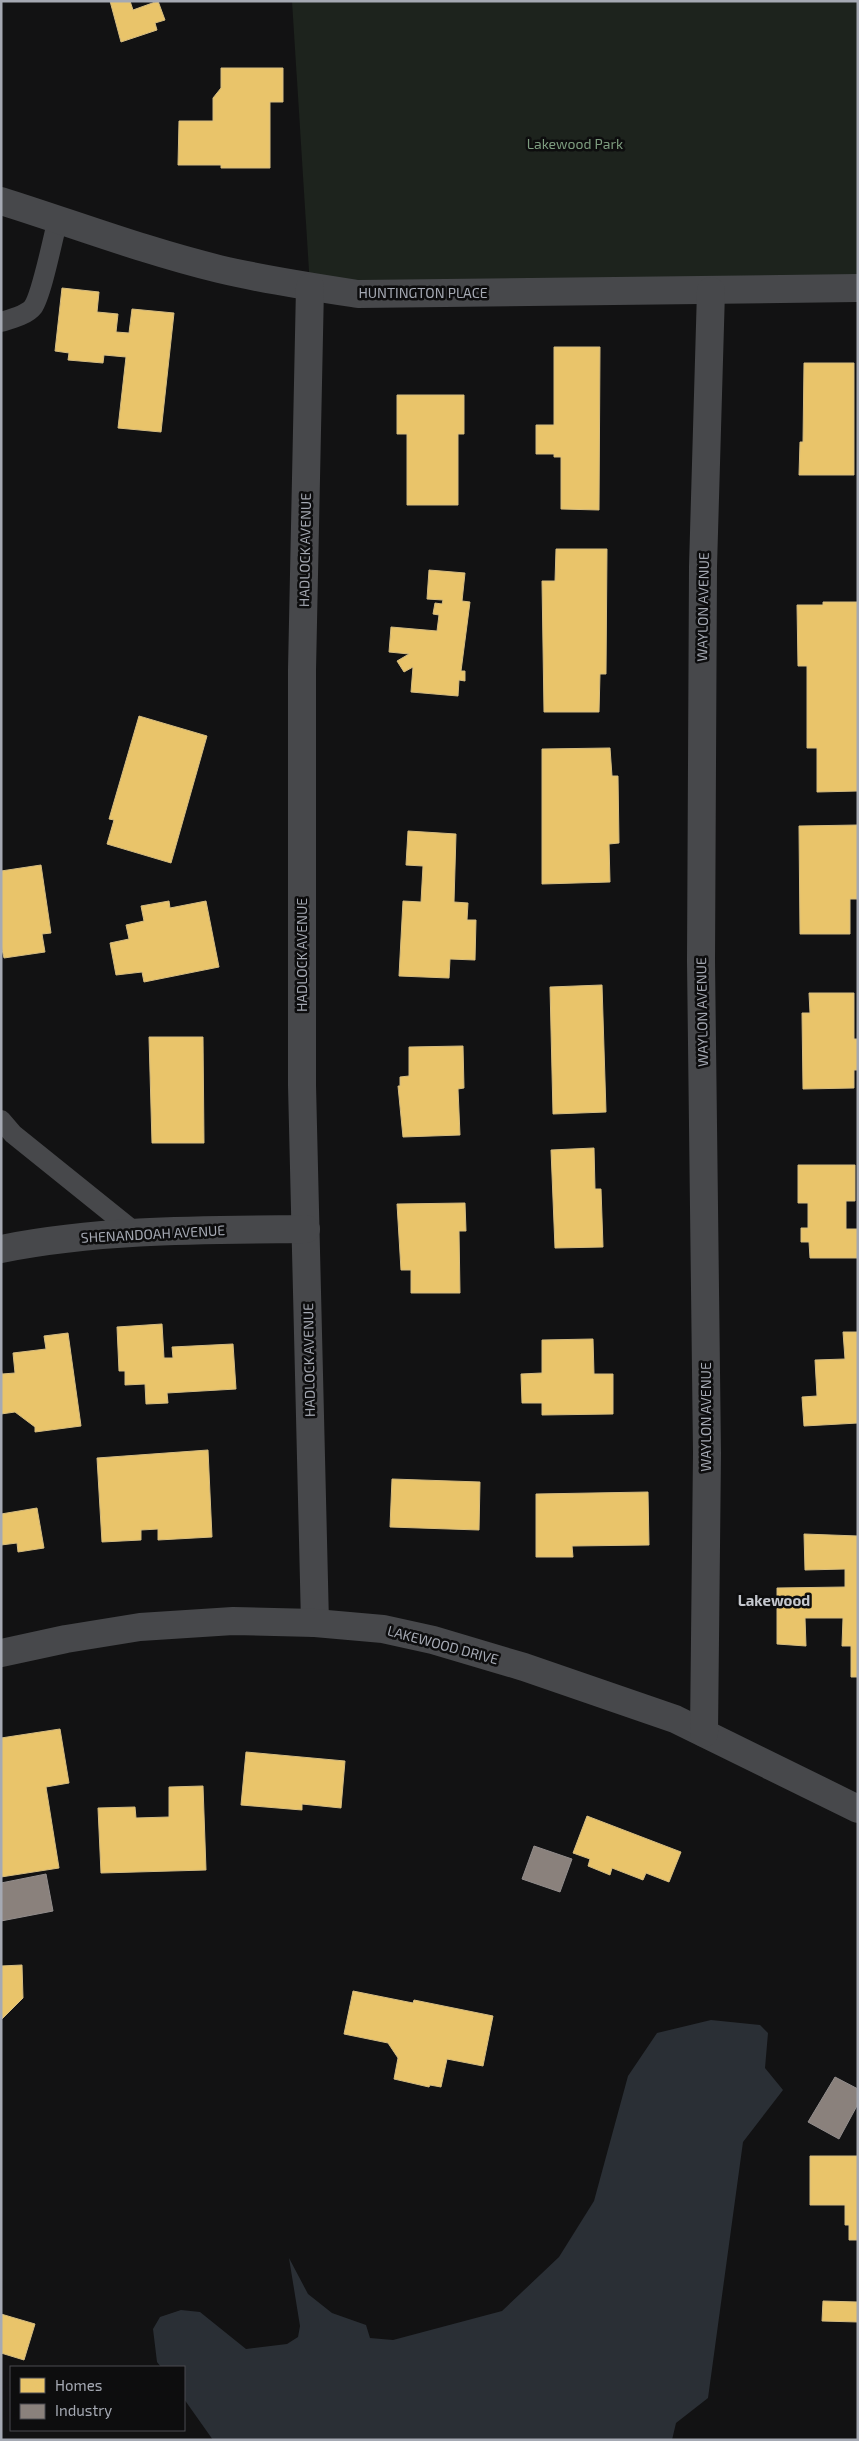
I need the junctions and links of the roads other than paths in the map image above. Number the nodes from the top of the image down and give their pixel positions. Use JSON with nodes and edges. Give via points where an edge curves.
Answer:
{"nodes":[{"id":1,"x":1,"y":201,"type":"edge"},
{"id":2,"x":58,"y":219,"type":"junction"},
{"id":3,"x":310,"y":287,"type":"junction"},
{"id":4,"x":858,"y":288,"type":"edge"},
{"id":5,"x":711,"y":291,"type":"junction"},
{"id":6,"x":1,"y":322,"type":"edge"},
{"id":7,"x":1,"y":1120,"type":"edge"},
{"id":8,"x":306,"y":1230,"type":"junction"},
{"id":9,"x":136,"y":1233,"type":"junction"},
{"id":10,"x":1,"y":1249,"type":"edge"},
{"id":11,"x":315,"y":1623,"type":"junction"},
{"id":12,"x":1,"y":1653,"type":"edge"},
{"id":13,"x":704,"y":1733,"type":"junction"},
{"id":14,"x":858,"y":1808,"type":"edge"}],
"edges":[{"from":1,"to":2,"type":"street","name":"HUNTINGTON PLACE"},
{"from":2,"to":3,"type":"street","name":"HUNTINGTON PLACE","via":[[123,242],[220,269]]},
{"from":2,"to":6,"type":"lane","via":[[33,307]]},
{"from":3,"to":5,"type":"street","name":"HUNTINGTON PLACE","via":[[358,294]]},
{"from":3,"to":8,"type":"street","name":"HADLOCK AVENUE","via":[[302,670],[302,1085]]},
{"from":4,"to":5,"type":"street","name":"HUNTINGTON PLACE"},
{"from":5,"to":13,"type":"street","name":"WAYLON AVENUE","via":[[704,568],[701,951],[707,1452]]},
{"from":7,"to":9,"type":"lane","via":[[13,1134]]},
{"from":8,"to":9,"type":"street","name":"SHENANDOAH AVENUE"},
{"from":8,"to":11,"type":"street","name":"HADLOCK AVENUE"},
{"from":9,"to":10,"type":"street","name":"SHENANDOAH AVENUE"},
{"from":11,"to":12,"type":"street","name":"LAKEWOOD DRIVE","via":[[234,1621],[140,1627]]},
{"from":11,"to":13,"type":"street","name":"LAKEWOOD DRIVE","via":[[383,1629],[433,1640],[675,1718]]},
{"from":13,"to":14,"type":"street","name":"LAKEWOOD DRIVE"}]}
